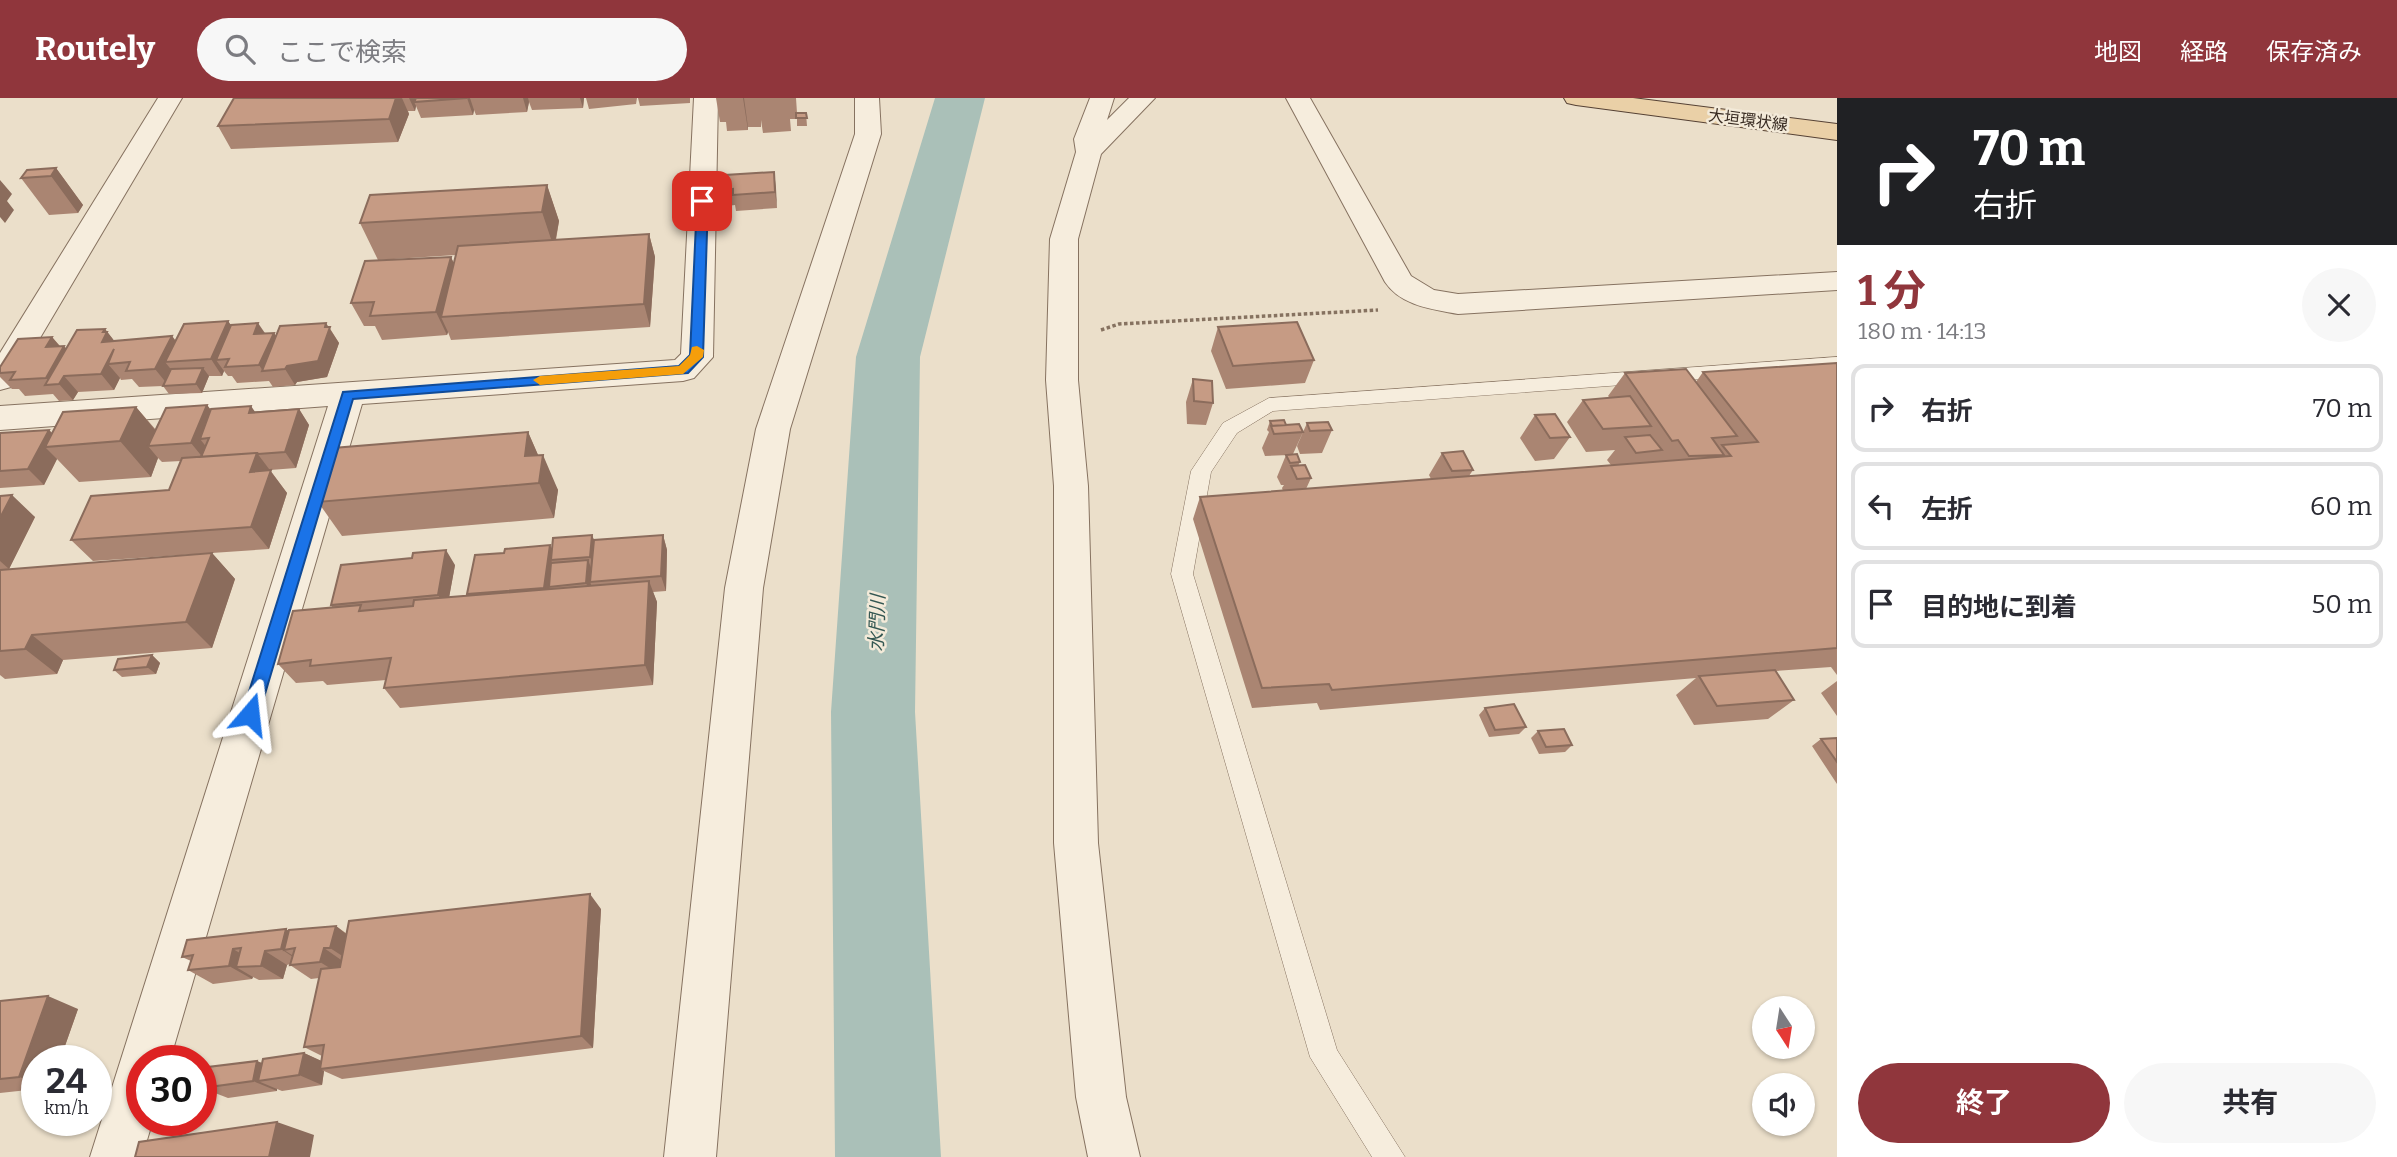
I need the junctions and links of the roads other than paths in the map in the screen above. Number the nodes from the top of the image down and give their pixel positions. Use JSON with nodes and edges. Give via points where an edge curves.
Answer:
{"nodes":[{"id":1,"x":170,"y":98,"type":"edge"},
{"id":2,"x":706,"y":98,"type":"edge"},
{"id":3,"x":867,"y":98,"type":"edge"},
{"id":4,"x":1102,"y":98,"type":"edge"},
{"id":5,"x":1143,"y":98,"type":"edge"},
{"id":6,"x":1298,"y":98,"type":"edge"},
{"id":7,"x":1576,"y":98,"type":"edge"},
{"id":8,"x":1709,"y":98,"type":"edge"},
{"id":9,"x":1837,"y":115,"type":"edge"},
{"id":10,"x":1837,"y":132,"type":"edge"},
{"id":11,"x":1089,"y":152,"type":"junction"},
{"id":12,"x":1837,"y":281,"type":"edge"},
{"id":13,"x":1837,"y":363,"type":"edge"},
{"id":14,"x":0,"y":379,"type":"edge"},
{"id":15,"x":348,"y":395,"type":"junction"},
{"id":16,"x":0,"y":418,"type":"edge"},
{"id":17,"x":150,"y":1045,"type":"edge"},
{"id":18,"x":126,"y":1124,"type":"edge"},
{"id":19,"x":116,"y":1157,"type":"edge"},
{"id":20,"x":690,"y":1157,"type":"edge"},
{"id":21,"x":1114,"y":1157,"type":"edge"},
{"id":22,"x":1390,"y":1157,"type":"edge"}],
"edges":[{"from":1,"to":14,"type":"street"},
{"from":2,"to":15,"type":"street","via":[[697,357],[683,370]]},
{"from":3,"to":20,"type":"street","via":[[868,134],[773,429],[744,588]]},
{"from":4,"to":11,"type":"street","via":[[1087,139]]},
{"from":5,"to":11,"type":"street"},
{"from":6,"to":12,"type":"street","via":[[1400,282],[1425,298],[1458,303]]},
{"from":7,"to":10,"type":"main road","name":"大垣環状線"},
{"from":8,"to":9,"type":"main road","name":"大垣環状線"},
{"from":11,"to":21,"type":"street","via":[[1064,239],[1062,380],[1070,486],[1076,843],[1101,1097]]},
{"from":13,"to":22,"type":"lane","via":[[1269,405],[1230,428],[1201,471],[1182,574],[1325,1057]]},
{"from":15,"to":16,"type":"street"},
{"from":15,"to":17,"type":"street"},
{"from":18,"to":19,"type":"street"}]}
